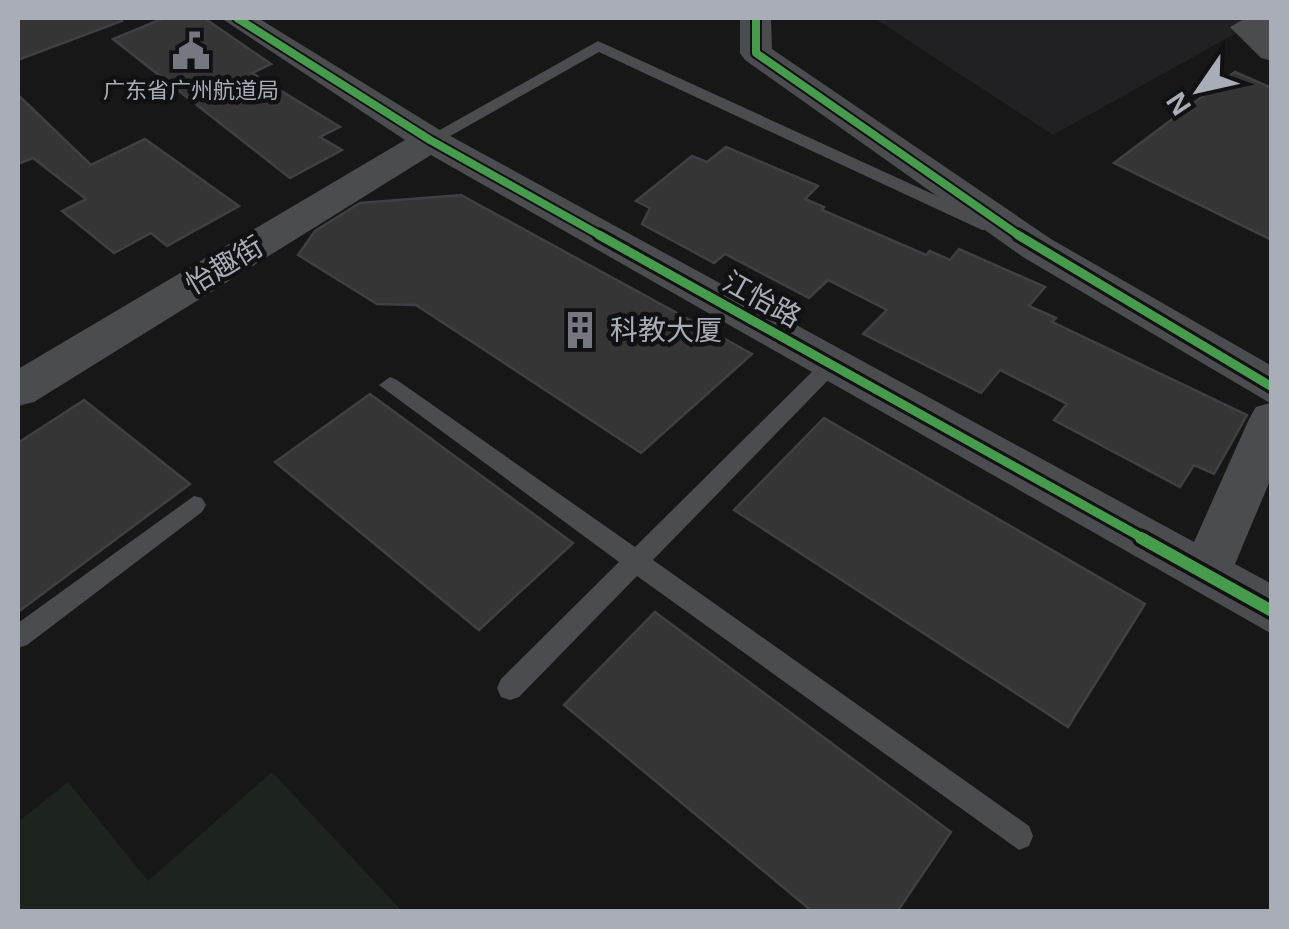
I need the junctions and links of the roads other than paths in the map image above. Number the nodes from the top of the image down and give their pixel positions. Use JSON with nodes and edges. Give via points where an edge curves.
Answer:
{"nodes":[{"id":1,"x":236,"y":18,"type":"edge"},
{"id":2,"x":756,"y":18,"type":"edge"},
{"id":3,"x":1272,"y":26,"type":"edge"},
{"id":4,"x":1272,"y":51,"type":"edge"},
{"id":5,"x":430,"y":140,"type":"junction"},
{"id":6,"x":1037,"y":248,"type":"junction"},
{"id":7,"x":832,"y":364,"type":"junction"},
{"id":8,"x":390,"y":386,"type":"dead end"},
{"id":9,"x":1272,"y":388,"type":"edge"},
{"id":10,"x":18,"y":390,"type":"edge"},
{"id":11,"x":1272,"y":419,"type":"edge"},
{"id":12,"x":194,"y":504,"type":"dead end"},
{"id":13,"x":636,"y":561,"type":"junction"},
{"id":14,"x":1206,"y":572,"type":"junction"},
{"id":15,"x":1272,"y":611,"type":"edge"},
{"id":16,"x":18,"y":638,"type":"edge"},
{"id":17,"x":510,"y":688,"type":"dead end"},
{"id":18,"x":1019,"y":836,"type":"dead end"}],
"edges":[{"from":1,"to":5,"type":"street","name":"江怡路"},
{"from":2,"to":6,"type":"street","via":[[756,53]]},
{"from":3,"to":4,"type":"street","via":[[1246,27]]},
{"from":5,"to":6,"type":"lane","via":[[598,46]]},
{"from":5,"to":7,"type":"street","name":"江怡路"},
{"from":5,"to":10,"type":"street","name":"怡趣街"},
{"from":6,"to":9,"type":"street"},
{"from":7,"to":13,"type":"lane"},
{"from":7,"to":14,"type":"street","name":"江怡路"},
{"from":8,"to":13,"type":"lane"},
{"from":11,"to":14,"type":"street"},
{"from":12,"to":16,"type":"lane"},
{"from":13,"to":17,"type":"lane"},
{"from":13,"to":18,"type":"lane"},
{"from":14,"to":15,"type":"street","name":"江怡路"}]}
